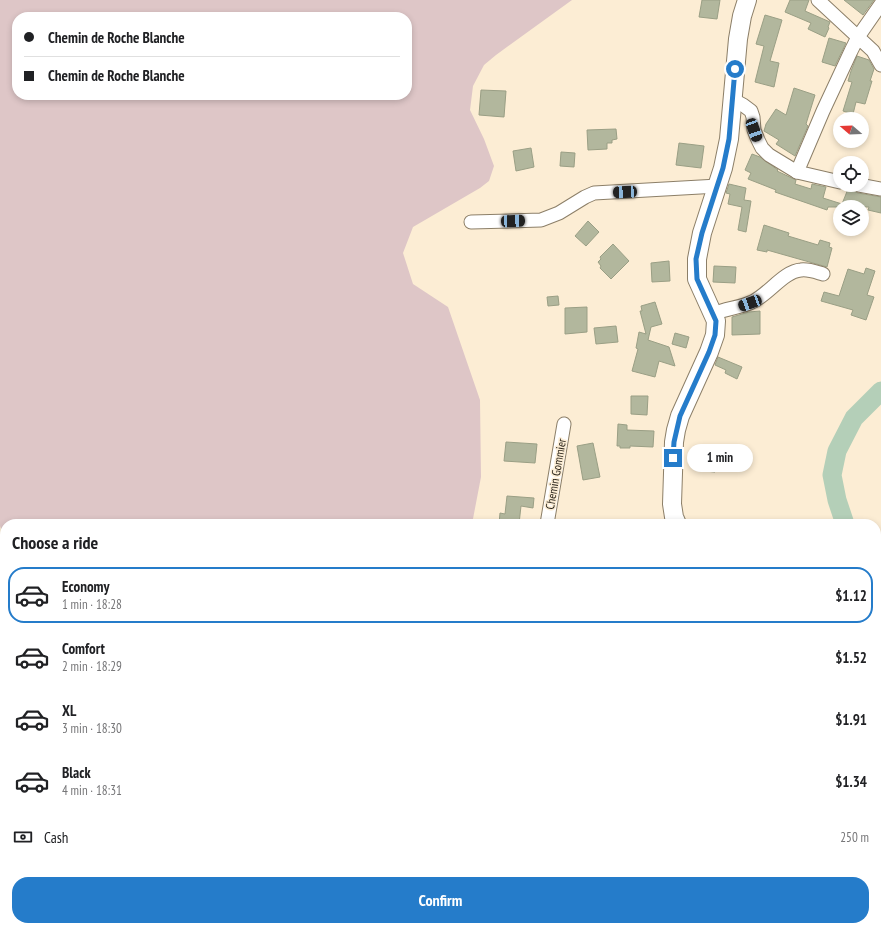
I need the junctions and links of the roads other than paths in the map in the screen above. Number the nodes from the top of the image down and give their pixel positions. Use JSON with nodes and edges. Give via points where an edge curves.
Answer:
{"nodes":[{"id":1,"x":747,"y":0,"type":"edge"},
{"id":2,"x":818,"y":0,"type":"edge"},
{"id":3,"x":881,"y":4,"type":"edge"},
{"id":4,"x":858,"y":37,"type":"junction"},
{"id":5,"x":881,"y":65,"type":"edge"},
{"id":6,"x":732,"y":99,"type":"junction"},
{"id":7,"x":797,"y":172,"type":"junction"},
{"id":8,"x":833,"y":180,"type":"edge"},
{"id":9,"x":718,"y":186,"type":"junction"},
{"id":10,"x":869,"y":187,"type":"edge"},
{"id":11,"x":881,"y":189,"type":"edge"},
{"id":12,"x":471,"y":222,"type":"dead end"},
{"id":13,"x":823,"y":274,"type":"dead end"},
{"id":14,"x":713,"y":314,"type":"junction"},
{"id":15,"x":564,"y":424,"type":"dead end"},
{"id":16,"x":548,"y":519,"type":"edge"},
{"id":17,"x":675,"y":519,"type":"edge"}],
"edges":[{"from":1,"to":6,"type":"main road","via":[[738,39]]},
{"from":2,"to":4,"type":"street"},
{"from":3,"to":4,"type":"street"},
{"from":4,"to":5,"type":"street","via":[[873,51]]},
{"from":4,"to":7,"type":"street","via":[[822,111]]},
{"from":6,"to":7,"type":"street","via":[[751,111],[754,130],[762,148]]},
{"from":6,"to":9,"type":"main road","via":[[729,139]]},
{"from":7,"to":8,"type":"street"},
{"from":9,"to":12,"type":"street","via":[[594,193],[559,214],[541,220]]},
{"from":9,"to":14,"type":"main road","via":[[696,259],[697,279]]},
{"from":10,"to":11,"type":"street"},
{"from":13,"to":14,"type":"street","via":[[805,270],[795,271],[759,299]]},
{"from":14,"to":17,"type":"main road","via":[[716,321],[715,335],[680,416],[674,442],[672,504]]},
{"from":15,"to":16,"type":"street","name":"Chemin Gommier"}]}
